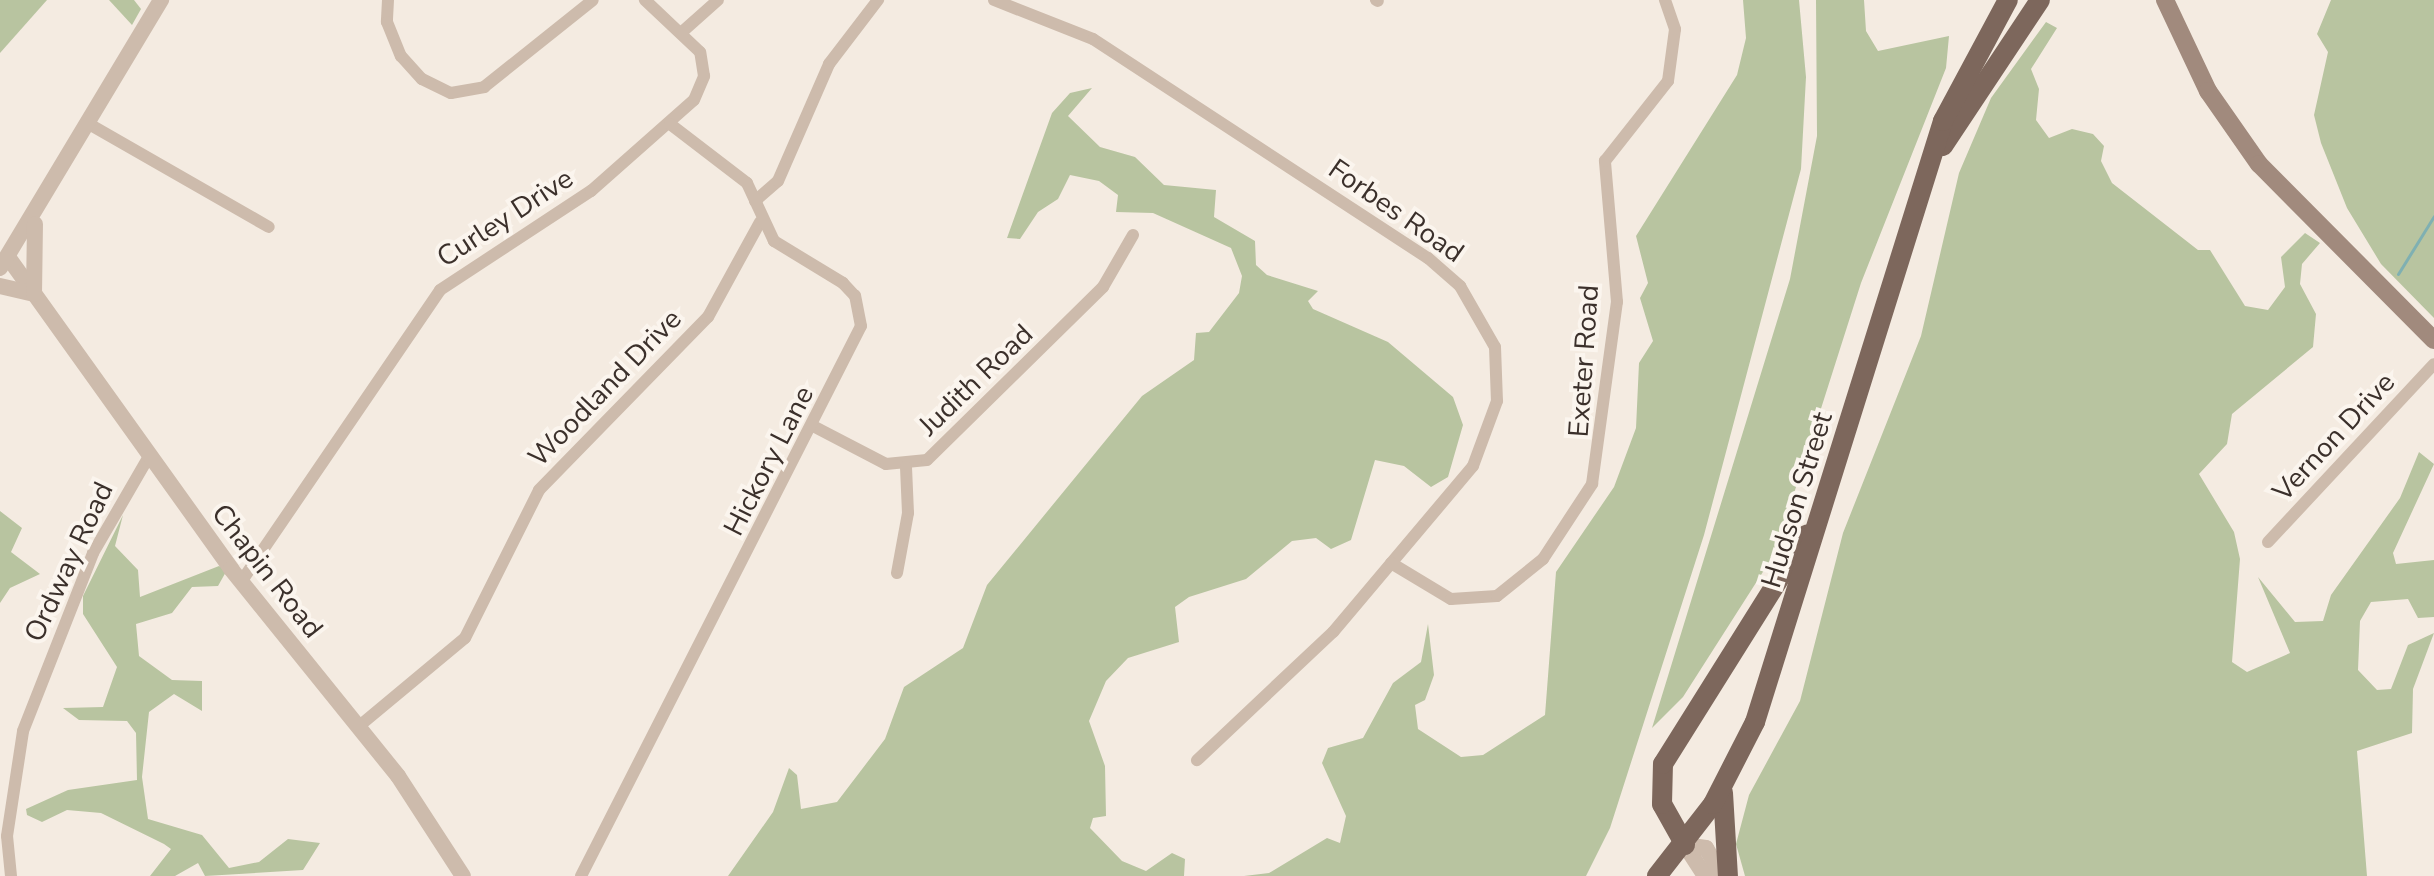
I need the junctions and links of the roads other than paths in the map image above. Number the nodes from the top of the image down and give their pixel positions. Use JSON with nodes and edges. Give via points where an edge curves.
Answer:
{"nodes":[{"id":1,"x":161,"y":0,"type":"edge"},
{"id":2,"x":388,"y":0,"type":"edge"},
{"id":3,"x":593,"y":0,"type":"edge"},
{"id":4,"x":645,"y":0,"type":"edge"},
{"id":5,"x":718,"y":0,"type":"edge"},
{"id":6,"x":878,"y":0,"type":"edge"},
{"id":7,"x":994,"y":0,"type":"edge"},
{"id":8,"x":1665,"y":0,"type":"edge"},
{"id":9,"x":2008,"y":0,"type":"edge"},
{"id":10,"x":2040,"y":0,"type":"edge"},
{"id":11,"x":2165,"y":0,"type":"edge"},
{"id":12,"x":682,"y":32,"type":"junction"},
{"id":13,"x":89,"y":124,"type":"junction"},
{"id":14,"x":670,"y":124,"type":"junction"},
{"id":15,"x":1934,"y":159,"type":"junction"},
{"id":16,"x":755,"y":201,"type":"junction"},
{"id":17,"x":37,"y":214,"type":"junction"},
{"id":18,"x":760,"y":222,"type":"junction"},
{"id":19,"x":269,"y":227,"type":"dead end"},
{"id":20,"x":1133,"y":235,"type":"dead end"},
{"id":21,"x":3,"y":257,"type":"edge"},
{"id":22,"x":0,"y":286,"type":"edge"},
{"id":23,"x":34,"y":294,"type":"junction"},
{"id":24,"x":2434,"y":340,"type":"edge"},
{"id":25,"x":2434,"y":364,"type":"edge"},
{"id":26,"x":813,"y":426,"type":"junction"},
{"id":27,"x":148,"y":458,"type":"junction"},
{"id":28,"x":906,"y":467,"type":"junction"},
{"id":29,"x":1833,"y":480,"type":"junction"},
{"id":30,"x":2268,"y":542,"type":"dead end"},
{"id":31,"x":1391,"y":563,"type":"junction"},
{"id":32,"x":897,"y":573,"type":"dead end"},
{"id":33,"x":241,"y":582,"type":"junction"},
{"id":34,"x":358,"y":727,"type":"junction"},
{"id":35,"x":1197,"y":760,"type":"dead end"},
{"id":36,"x":1725,"y":785,"type":"junction"},
{"id":37,"x":1685,"y":845,"type":"junction"},
{"id":38,"x":11,"y":876,"type":"edge"},
{"id":39,"x":463,"y":876,"type":"edge"},
{"id":40,"x":581,"y":876,"type":"edge"},
{"id":41,"x":1657,"y":876,"type":"edge"},
{"id":42,"x":1705,"y":876,"type":"edge"},
{"id":43,"x":1725,"y":876,"type":"edge"}],
"edges":[{"from":1,"to":13,"type":"street"},
{"from":2,"to":3,"type":"street","via":[[389,31],[410,69],[451,93],[484,87]]},
{"from":4,"to":12,"type":"street","name":"Curley Drive"},
{"from":5,"to":12,"type":"street"},
{"from":6,"to":16,"type":"street","via":[[829,64],[778,181]]},
{"from":7,"to":31,"type":"street","name":"Forbes Road","via":[[1093,39],[1460,286],[1495,347],[1494,419],[1473,466]]},
{"from":8,"to":31,"type":"street","name":"Exeter Road","via":[[1675,29],[1668,81],[1605,161],[1617,302],[1592,484],[1543,559],[1497,596],[1451,599]]},
{"from":9,"to":15,"type":"main road","name":"Hudson Street","via":[[1952,101]]},
{"from":10,"to":15,"type":"main road","name":"Hudson Street"},
{"from":11,"to":24,"type":"main road","via":[[2208,91],[2259,164]]},
{"from":12,"to":14,"type":"street","name":"Curley Drive","via":[[700,52],[704,76],[694,100]]},
{"from":13,"to":17,"type":"street"},
{"from":13,"to":19,"type":"street"},
{"from":14,"to":16,"type":"street","via":[[741,177]]},
{"from":14,"to":33,"type":"street","name":"Curley Drive","via":[[576,202],[440,290]]},
{"from":15,"to":29,"type":"main road","name":"Hudson Street"},
{"from":16,"to":18,"type":"street"},
{"from":17,"to":21,"type":"street"},
{"from":17,"to":23,"type":"street"},
{"from":18,"to":26,"type":"street","name":"Hickory Lane","via":[[782,247],[843,283],[860,311],[857,342]]},
{"from":18,"to":34,"type":"street","name":"Woodland Drive","via":[[708,317],[539,490],[465,638]]},
{"from":20,"to":28,"type":"street","name":"Judith Road","via":[[1097,294],[938,451]]},
{"from":21,"to":23,"type":"street","name":"Chapin Road"},
{"from":22,"to":23,"type":"street"},
{"from":23,"to":27,"type":"street","name":"Chapin Road"},
{"from":25,"to":30,"type":"street","name":"Vernon Drive"},
{"from":26,"to":28,"type":"street","name":"Judith Road","via":[[877,461]]},
{"from":26,"to":40,"type":"street","name":"Hickory Lane"},
{"from":27,"to":33,"type":"street","name":"Chapin Road"},
{"from":27,"to":38,"type":"street","name":"Ordway Road","via":[[93,553],[23,731],[7,836]]},
{"from":28,"to":32,"type":"street","via":[[908,513]]},
{"from":29,"to":36,"type":"main road","name":"Hudson Street","via":[[1764,698]]},
{"from":29,"to":37,"type":"main road","via":[[1798,552],[1663,764],[1662,804]]},
{"from":31,"to":35,"type":"street","name":"Forbes Road","via":[[1333,632]]},
{"from":33,"to":34,"type":"street","name":"Chapin Road"},
{"from":34,"to":39,"type":"street","name":"Chapin Road"},
{"from":36,"to":37,"type":"main road","name":"Hudson Street"},
{"from":36,"to":43,"type":"main road"},
{"from":37,"to":41,"type":"main road","name":"Hudson Street"},
{"from":37,"to":42,"type":"street"},
{"from":37,"to":43,"type":"street","via":[[1706,848]]}]}
